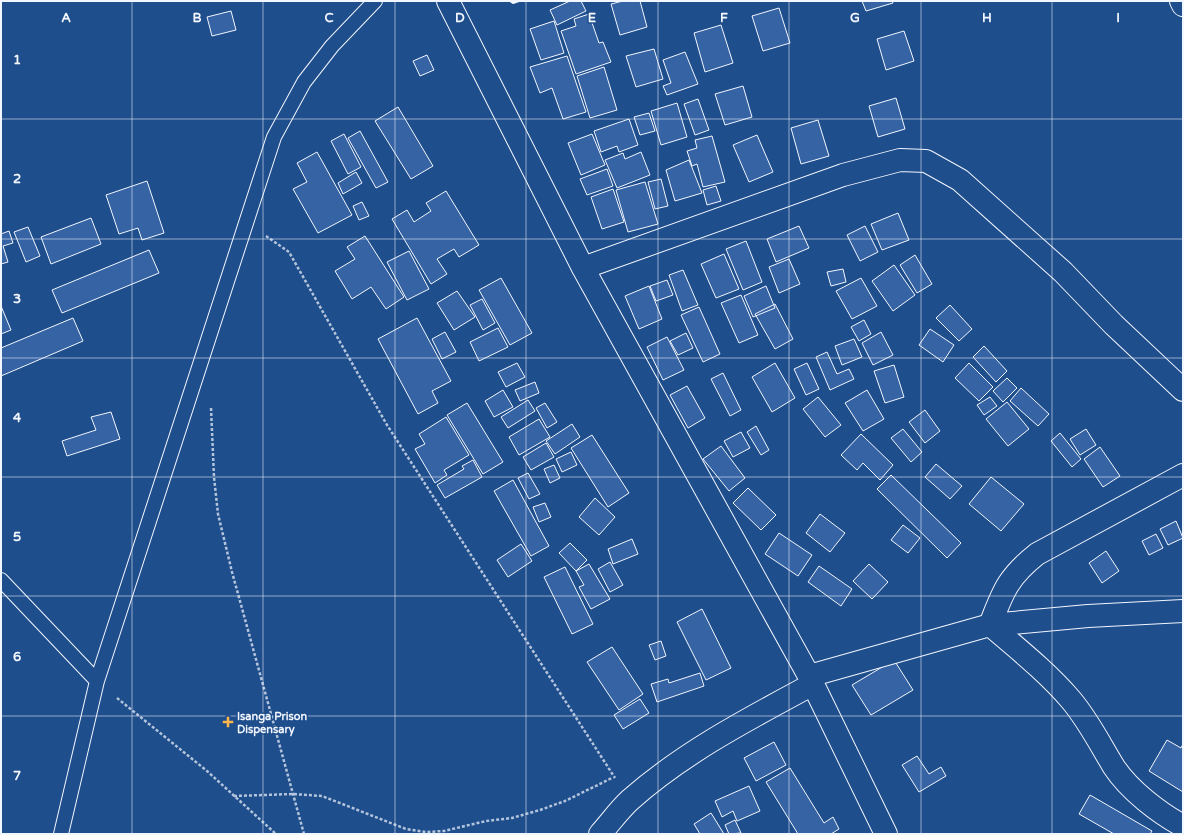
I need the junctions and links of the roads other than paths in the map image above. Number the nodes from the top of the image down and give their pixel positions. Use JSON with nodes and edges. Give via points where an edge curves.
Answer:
{"nodes":[{"id":1,"x":375,"y":1,"type":"edge"},
{"id":2,"x":448,"y":1,"type":"edge"},
{"id":3,"x":1181,"y":1,"type":"edge"},
{"id":4,"x":1183,"y":5,"type":"edge"},
{"id":5,"x":583,"y":268,"type":"junction"},
{"id":6,"x":1183,"y":390,"type":"edge"},
{"id":7,"x":1183,"y":475,"type":"edge"},
{"id":8,"x":1,"y":580,"type":"edge"},
{"id":9,"x":1183,"y":611,"type":"edge"},
{"id":10,"x":990,"y":625,"type":"junction"},
{"id":11,"x":811,"y":680,"type":"junction"},
{"id":12,"x":97,"y":681,"type":"junction"},
{"id":13,"x":1183,"y":826,"type":"edge"},
{"id":14,"x":61,"y":834,"type":"edge"},
{"id":15,"x":600,"y":834,"type":"edge"},
{"id":16,"x":886,"y":834,"type":"edge"}],
"edges":[{"from":1,"to":12,"type":"lane","via":[[332,46],[304,82],[274,137]]},
{"from":2,"to":5,"type":"street"},
{"from":3,"to":4,"type":"street"},
{"from":5,"to":6,"type":"street","via":[[843,175],[900,160],[926,162],[960,180],[1063,272],[1114,325]]},
{"from":5,"to":11,"type":"street"},
{"from":7,"to":10,"type":"street","via":[[1037,554],[1021,567],[1005,586]]},
{"from":8,"to":12,"type":"lane"},
{"from":9,"to":10,"type":"street"},
{"from":10,"to":11,"type":"street"},
{"from":10,"to":13,"type":"street","via":[[1029,658],[1071,700],[1095,733],[1115,768],[1144,800]]},
{"from":11,"to":15,"type":"street","via":[[665,772],[629,800]]},
{"from":11,"to":16,"type":"street"},
{"from":12,"to":14,"type":"lane"}]}
